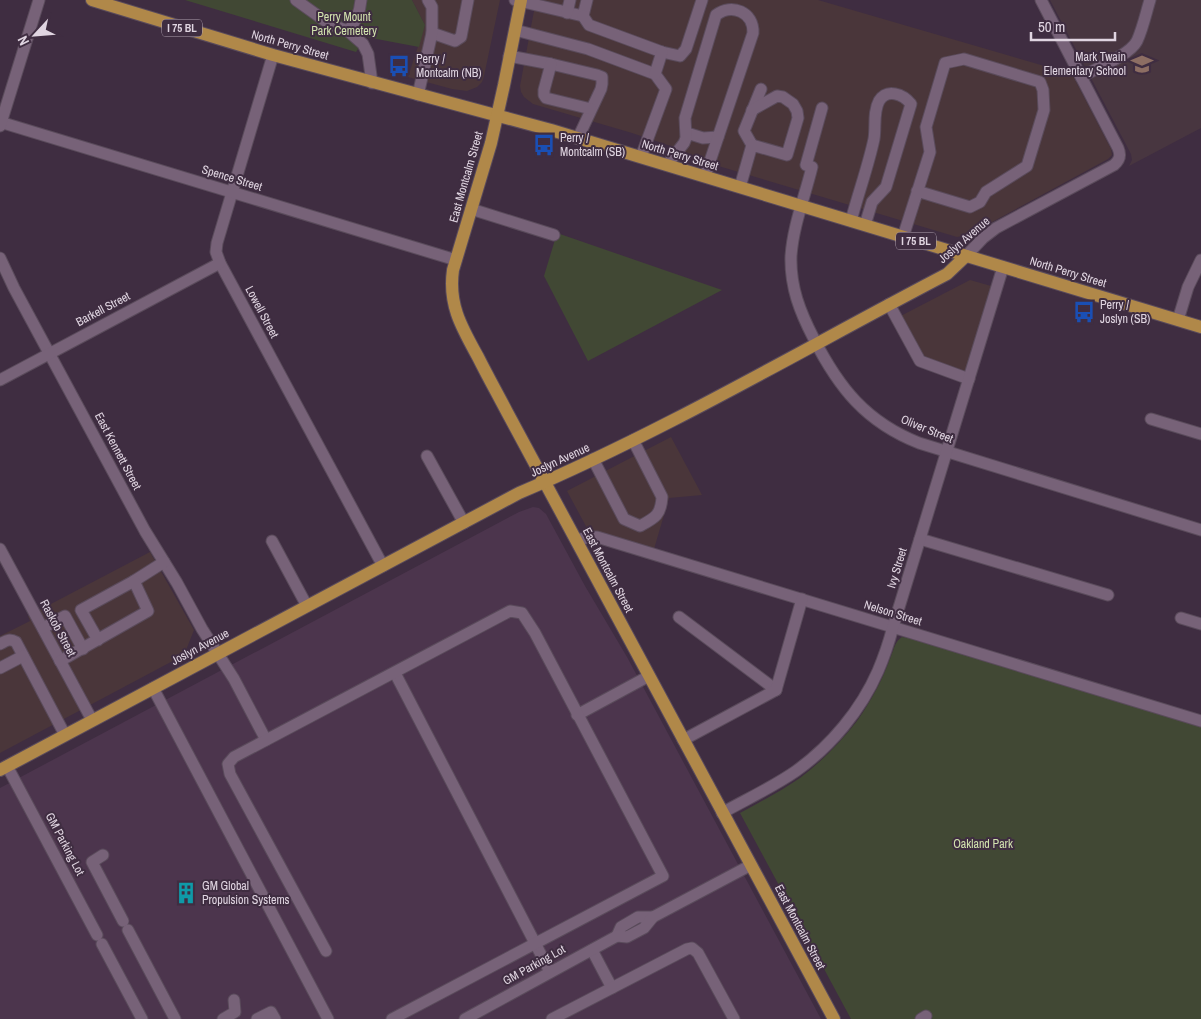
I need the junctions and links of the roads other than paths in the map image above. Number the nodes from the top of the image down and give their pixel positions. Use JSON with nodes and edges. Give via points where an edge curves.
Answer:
{"nodes":[{"id":1,"x":39,"y":0,"type":"edge"},
{"id":2,"x":92,"y":0,"type":"edge"},
{"id":3,"x":296,"y":0,"type":"edge"},
{"id":4,"x":361,"y":0,"type":"edge"},
{"id":5,"x":428,"y":0,"type":"edge"},
{"id":6,"x":468,"y":0,"type":"edge"},
{"id":7,"x":570,"y":0,"type":"edge"},
{"id":8,"x":587,"y":0,"type":"edge"},
{"id":9,"x":702,"y":0,"type":"edge"},
{"id":10,"x":1150,"y":0,"type":"edge"},
{"id":11,"x":519,"y":1,"type":"edge"},
{"id":12,"x":1046,"y":2,"type":"edge"},
{"id":13,"x":567,"y":13,"type":"junction"},
{"id":14,"x":582,"y":16,"type":"junction"},
{"id":15,"x":515,"y":30,"type":"junction"},
{"id":16,"x":348,"y":31,"type":"junction"},
{"id":17,"x":432,"y":33,"type":"junction"},
{"id":18,"x":662,"y":52,"type":"junction"},
{"id":19,"x":273,"y":55,"type":"junction"},
{"id":20,"x":509,"y":56,"type":"junction"},
{"id":21,"x":551,"y":64,"type":"junction"},
{"id":22,"x":655,"y":74,"type":"junction"},
{"id":23,"x":1081,"y":76,"type":"junction"},
{"id":24,"x":372,"y":82,"type":"junction"},
{"id":25,"x":761,"y":89,"type":"dead end"},
{"id":26,"x":418,"y":95,"type":"junction"},
{"id":27,"x":822,"y":108,"type":"dead end"},
{"id":28,"x":591,"y":109,"type":"junction"},
{"id":29,"x":752,"y":110,"type":"junction"},
{"id":30,"x":497,"y":116,"type":"junction"},
{"id":31,"x":0,"y":124,"type":"edge"},
{"id":32,"x":687,"y":133,"type":"junction"},
{"id":33,"x":718,"y":137,"type":"junction"},
{"id":34,"x":578,"y":138,"type":"junction"},
{"id":35,"x":752,"y":144,"type":"junction"},
{"id":36,"x":641,"y":157,"type":"junction"},
{"id":37,"x":668,"y":165,"type":"junction"},
{"id":38,"x":705,"y":176,"type":"junction"},
{"id":39,"x":740,"y":187,"type":"junction"},
{"id":40,"x":917,"y":191,"type":"junction"},
{"id":41,"x":232,"y":192,"type":"junction"},
{"id":42,"x":802,"y":206,"type":"junction"},
{"id":43,"x":471,"y":209,"type":"junction"},
{"id":44,"x":851,"y":221,"type":"junction"},
{"id":45,"x":865,"y":225,"type":"junction"},
{"id":46,"x":554,"y":235,"type":"dead end"},
{"id":47,"x":903,"y":237,"type":"junction"},
{"id":48,"x":966,"y":256,"type":"junction"},
{"id":49,"x":0,"y":258,"type":"edge"},
{"id":50,"x":456,"y":260,"type":"junction"},
{"id":51,"x":1201,"y":260,"type":"edge"},
{"id":52,"x":220,"y":262,"type":"junction"},
{"id":53,"x":1003,"y":267,"type":"junction"},
{"id":54,"x":889,"y":304,"type":"junction"},
{"id":55,"x":1178,"y":320,"type":"junction"},
{"id":56,"x":1201,"y":327,"type":"edge"},
{"id":57,"x":816,"y":343,"type":"junction"},
{"id":58,"x":50,"y":353,"type":"junction"},
{"id":59,"x":969,"y":378,"type":"junction"},
{"id":60,"x":0,"y":380,"type":"edge"},
{"id":61,"x":1151,"y":419,"type":"dead end"},
{"id":62,"x":1201,"y":434,"type":"edge"},
{"id":63,"x":633,"y":440,"type":"junction"},
{"id":64,"x":947,"y":452,"type":"junction"},
{"id":65,"x":428,"y":456,"type":"dead end"},
{"id":66,"x":593,"y":459,"type":"junction"},
{"id":67,"x":545,"y":482,"type":"junction"},
{"id":68,"x":464,"y":523,"type":"junction"},
{"id":69,"x":1201,"y":530,"type":"edge"},
{"id":70,"x":920,"y":539,"type":"junction"},
{"id":71,"x":576,"y":540,"type":"junction"},
{"id":72,"x":272,"y":541,"type":"dead end"},
{"id":73,"x":0,"y":549,"type":"edge"},
{"id":74,"x":164,"y":562,"type":"junction"},
{"id":75,"x":383,"y":566,"type":"junction"},
{"id":76,"x":134,"y":581,"type":"junction"},
{"id":77,"x":1108,"y":595,"type":"dead end"},
{"id":78,"x":802,"y":600,"type":"junction"},
{"id":79,"x":307,"y":606,"type":"junction"},
{"id":80,"x":679,"y":617,"type":"dead end"},
{"id":81,"x":1181,"y":618,"type":"dead end"},
{"id":82,"x":1201,"y":624,"type":"edge"},
{"id":83,"x":894,"y":627,"type":"junction"},
{"id":84,"x":42,"y":628,"type":"junction"},
{"id":85,"x":98,"y":640,"type":"junction"},
{"id":86,"x":0,"y":644,"type":"edge"},
{"id":87,"x":83,"y":649,"type":"junction"},
{"id":88,"x":218,"y":653,"type":"junction"},
{"id":89,"x":23,"y":656,"type":"junction"},
{"id":90,"x":60,"y":661,"type":"junction"},
{"id":91,"x":0,"y":668,"type":"edge"},
{"id":92,"x":395,"y":673,"type":"junction"},
{"id":93,"x":649,"y":676,"type":"junction"},
{"id":94,"x":153,"y":688,"type":"junction"},
{"id":95,"x":776,"y":690,"type":"junction"},
{"id":96,"x":577,"y":715,"type":"junction"},
{"id":97,"x":92,"y":720,"type":"junction"},
{"id":98,"x":1201,"y":721,"type":"edge"},
{"id":99,"x":65,"y":735,"type":"junction"},
{"id":100,"x":266,"y":740,"type":"junction"},
{"id":101,"x":683,"y":740,"type":"junction"},
{"id":102,"x":4,"y":768,"type":"edge"},
{"id":103,"x":722,"y":812,"type":"junction"},
{"id":104,"x":103,"y":855,"type":"dead end"},
{"id":105,"x":751,"y":865,"type":"junction"},
{"id":106,"x":535,"y":943,"type":"junction"},
{"id":107,"x":592,"y":950,"type":"junction"},
{"id":108,"x":326,"y":951,"type":"dead end"},
{"id":109,"x":550,"y":972,"type":"junction"},
{"id":110,"x":612,"y":988,"type":"junction"},
{"id":111,"x":234,"y":1000,"type":"dead end"},
{"id":112,"x":485,"y":1014,"type":"edge"},
{"id":113,"x":142,"y":1019,"type":"edge"},
{"id":114,"x":175,"y":1019,"type":"edge"},
{"id":115,"x":223,"y":1019,"type":"edge"},
{"id":116,"x":257,"y":1019,"type":"edge"},
{"id":117,"x":275,"y":1019,"type":"edge"},
{"id":118,"x":328,"y":1019,"type":"edge"},
{"id":119,"x":392,"y":1019,"type":"edge"},
{"id":120,"x":464,"y":1019,"type":"edge"},
{"id":121,"x":552,"y":1019,"type":"edge"},
{"id":122,"x":734,"y":1019,"type":"edge"},
{"id":123,"x":834,"y":1019,"type":"edge"}],
"edges":[{"from":1,"to":31,"type":"street"},
{"from":2,"to":19,"type":"main road","name":"North Perry Street","number":"I 75 BL"},
{"from":3,"to":16,"type":"street","via":[[328,23]]},
{"from":4,"to":16,"type":"street","via":[[357,19]]},
{"from":5,"to":17,"type":"street","via":[[432,7]]},
{"from":6,"to":17,"type":"street","via":[[461,37],[455,41]]},
{"from":7,"to":13,"type":"street"},
{"from":8,"to":14,"type":"street"},
{"from":9,"to":18,"type":"street","via":[[686,49],[680,56]]},
{"from":10,"to":23,"type":"street","via":[[1131,49]]},
{"from":11,"to":13,"type":"street"},
{"from":11,"to":15,"type":"main road","name":"East Montcalm Street"},
{"from":12,"to":23,"type":"street"},
{"from":13,"to":14,"type":"street"},
{"from":14,"to":18,"type":"street","via":[[589,25]]},
{"from":15,"to":20,"type":"main road","name":"East Montcalm Street"},
{"from":15,"to":22,"type":"street","via":[[588,49]]},
{"from":16,"to":24,"type":"street","via":[[366,49]]},
{"from":17,"to":26,"type":"street"},
{"from":18,"to":22,"type":"street"},
{"from":19,"to":24,"type":"main road","name":"North Perry Street","number":"I 75 BL"},
{"from":19,"to":41,"type":"street","name":"Lowell Street"},
{"from":20,"to":21,"type":"street"},
{"from":20,"to":30,"type":"main road","name":"East Montcalm Street"},
{"from":21,"to":28,"type":"street","via":[[544,90],[546,98]]},
{"from":21,"to":28,"type":"street","via":[[602,77]]},
{"from":22,"to":36,"type":"street","via":[[666,89]]},
{"from":23,"to":48,"type":"street","name":"Joslyn Avenue","via":[[1118,148],[1119,158],[1114,165],[996,228]]},
{"from":24,"to":26,"type":"main road","name":"North Perry Street","number":"I 75 BL"},
{"from":25,"to":29,"type":"street"},
{"from":26,"to":30,"type":"main road","name":"North Perry Street","number":"I 75 BL"},
{"from":27,"to":42,"type":"street","name":"Oliver Street","via":[[806,166],[812,168]]},
{"from":28,"to":34,"type":"street"},
{"from":29,"to":35,"type":"street","via":[[744,131]]},
{"from":29,"to":35,"type":"street","via":[[777,96],[783,97],[793,104],[798,118],[786,155]]},
{"from":30,"to":34,"type":"main road","name":"North Perry Street","number":"I 75 BL"},
{"from":30,"to":43,"type":"main road","name":"East Montcalm Street"},
{"from":31,"to":41,"type":"street","name":"Spence Street"},
{"from":32,"to":33,"type":"street","via":[[703,138]]},
{"from":32,"to":33,"type":"street","via":[[685,118],[713,21],[721,11],[729,9],[744,13],[754,26]]},
{"from":32,"to":37,"type":"street","via":[[684,143]]},
{"from":33,"to":38,"type":"street"},
{"from":34,"to":36,"type":"main road","name":"North Perry Street","number":"I 75 BL"},
{"from":35,"to":39,"type":"street"},
{"from":36,"to":37,"type":"main road","name":"North Perry Street","number":"I 75 BL"},
{"from":37,"to":38,"type":"main road","name":"North Perry Street","number":"I 75 BL"},
{"from":38,"to":39,"type":"main road","name":"North Perry Street","number":"I 75 BL"},
{"from":39,"to":42,"type":"main road","name":"North Perry Street","number":"I 75 BL"},
{"from":40,"to":40,"type":"street","via":[[930,152],[926,127],[945,64],[964,59],[1040,82],[1044,110],[1027,166],[986,192],[980,202],[970,207]]},
{"from":40,"to":47,"type":"street"},
{"from":41,"to":50,"type":"street","name":"Spence Street"},
{"from":41,"to":52,"type":"street","name":"Lowell Street","via":[[217,243]]},
{"from":42,"to":44,"type":"main road","name":"North Perry Street","number":"I 75 BL"},
{"from":42,"to":57,"type":"street","name":"Oliver Street","via":[[793,245],[792,275],[798,306]]},
{"from":43,"to":46,"type":"street"},
{"from":43,"to":50,"type":"main road","name":"East Montcalm Street"},
{"from":44,"to":45,"type":"main road","name":"North Perry Street","number":"I 75 BL"},
{"from":44,"to":45,"type":"street","via":[[874,138],[879,101],[893,93],[900,95],[911,104],[886,187],[872,202]]},
{"from":45,"to":47,"type":"main road","name":"North Perry Street","number":"I 75 BL"},
{"from":47,"to":48,"type":"main road","name":"North Perry Street","number":"I 75 BL"},
{"from":48,"to":53,"type":"main road","name":"North Perry Street","number":"I 75 BL"},
{"from":48,"to":54,"type":"main road","name":"Joslyn Avenue","via":[[947,274]]},
{"from":49,"to":58,"type":"street","name":"East Kennett Street"},
{"from":50,"to":67,"type":"main road","name":"East Montcalm Street","via":[[451,291],[457,317]]},
{"from":51,"to":55,"type":"street","via":[[1188,286]]},
{"from":52,"to":58,"type":"street","name":"Barkell Street"},
{"from":52,"to":75,"type":"street","name":"Lowell Street"},
{"from":53,"to":55,"type":"main road","name":"North Perry Street","number":"I 75 BL"},
{"from":53,"to":59,"type":"street","name":"Ivy Street"},
{"from":54,"to":57,"type":"main road","name":"Joslyn Avenue"},
{"from":54,"to":59,"type":"street","via":[[920,361]]},
{"from":55,"to":56,"type":"main road","name":"North Perry Street","number":"I 75 BL"},
{"from":57,"to":63,"type":"main road","name":"Joslyn Avenue"},
{"from":57,"to":64,"type":"street","name":"Oliver Street","via":[[842,386],[870,415],[906,438]]},
{"from":58,"to":60,"type":"street","name":"Barkell Street"},
{"from":58,"to":74,"type":"street","name":"East Kennett Street"},
{"from":59,"to":64,"type":"street","name":"Ivy Street"},
{"from":61,"to":62,"type":"street"},
{"from":63,"to":66,"type":"main road","name":"Joslyn Avenue"},
{"from":63,"to":66,"type":"street","via":[[662,497],[662,507],[655,518],[640,526],[624,518]]},
{"from":64,"to":69,"type":"street","name":"Oliver Street"},
{"from":64,"to":70,"type":"street","name":"Ivy Street"},
{"from":65,"to":68,"type":"street"},
{"from":66,"to":67,"type":"main road","name":"Joslyn Avenue"},
{"from":67,"to":68,"type":"main road","name":"Joslyn Avenue"},
{"from":67,"to":71,"type":"main road","name":"East Montcalm Street"},
{"from":68,"to":75,"type":"main road","name":"Joslyn Avenue"},
{"from":70,"to":77,"type":"street"},
{"from":70,"to":83,"type":"street","name":"Ivy Street"},
{"from":71,"to":78,"type":"street","name":"Nelson Street","via":[[597,537]]},
{"from":71,"to":93,"type":"main road","name":"East Montcalm Street"},
{"from":72,"to":79,"type":"street"},
{"from":73,"to":84,"type":"street","name":"Raskob Street"},
{"from":74,"to":76,"type":"street"},
{"from":74,"to":88,"type":"street","name":"East Kennett Street"},
{"from":75,"to":79,"type":"main road","name":"Joslyn Avenue"},
{"from":76,"to":85,"type":"street","via":[[148,612]]},
{"from":76,"to":85,"type":"street","via":[[81,610]]},
{"from":78,"to":83,"type":"street","name":"Nelson Street"},
{"from":78,"to":95,"type":"street"},
{"from":79,"to":88,"type":"main road","name":"Joslyn Avenue"},
{"from":80,"to":95,"type":"street"},
{"from":81,"to":82,"type":"street"},
{"from":83,"to":98,"type":"street","name":"Nelson Street"},
{"from":83,"to":103,"type":"street","name":"Ivy Street","via":[[870,688],[830,741],[791,775]]},
{"from":84,"to":87,"type":"street","via":[[65,616]]},
{"from":84,"to":90,"type":"street","name":"Raskob Street"},
{"from":85,"to":87,"type":"street"},
{"from":86,"to":89,"type":"street","via":[[8,640],[16,642]]},
{"from":87,"to":90,"type":"street"},
{"from":88,"to":94,"type":"main road","name":"Joslyn Avenue"},
{"from":88,"to":100,"type":"street","name":"East Kennett Street"},
{"from":89,"to":91,"type":"street"},
{"from":89,"to":99,"type":"street"},
{"from":90,"to":97,"type":"street","name":"Raskob Street"},
{"from":92,"to":96,"type":"street","via":[[510,611],[522,613]]},
{"from":92,"to":100,"type":"street"},
{"from":92,"to":106,"type":"street"},
{"from":93,"to":96,"type":"street"},
{"from":93,"to":101,"type":"main road","name":"East Montcalm Street"},
{"from":94,"to":97,"type":"main road","name":"Joslyn Avenue"},
{"from":94,"to":118,"type":"street"},
{"from":95,"to":101,"type":"street"},
{"from":96,"to":106,"type":"street","via":[[663,876]]},
{"from":97,"to":99,"type":"main road","name":"Joslyn Avenue"},
{"from":99,"to":102,"type":"main road","name":"Joslyn Avenue"},
{"from":100,"to":108,"type":"street","via":[[234,757],[228,764],[230,774]]},
{"from":101,"to":103,"type":"main road","name":"East Montcalm Street"},
{"from":102,"to":113,"type":"street","name":"GM Parking Lot"},
{"from":103,"to":105,"type":"main road","name":"East Montcalm Street"},
{"from":104,"to":114,"type":"street","via":[[92,862]]},
{"from":105,"to":107,"type":"street","name":"GM Parking Lot","via":[[653,916],[638,918],[621,927],[618,936]]},
{"from":105,"to":123,"type":"main road","name":"East Montcalm Street"},
{"from":106,"to":109,"type":"street"},
{"from":106,"to":119,"type":"street"},
{"from":107,"to":109,"type":"street","name":"GM Parking Lot"},
{"from":107,"to":110,"type":"street"},
{"from":109,"to":112,"type":"street","name":"GM Parking Lot"},
{"from":110,"to":121,"type":"street"},
{"from":110,"to":122,"type":"street","via":[[692,948],[698,953]]},
{"from":111,"to":115,"type":"street","via":[[235,1012]]},
{"from":112,"to":120,"type":"street","name":"GM Parking Lot"},
{"from":116,"to":117,"type":"street","via":[[271,1012]]}]}
